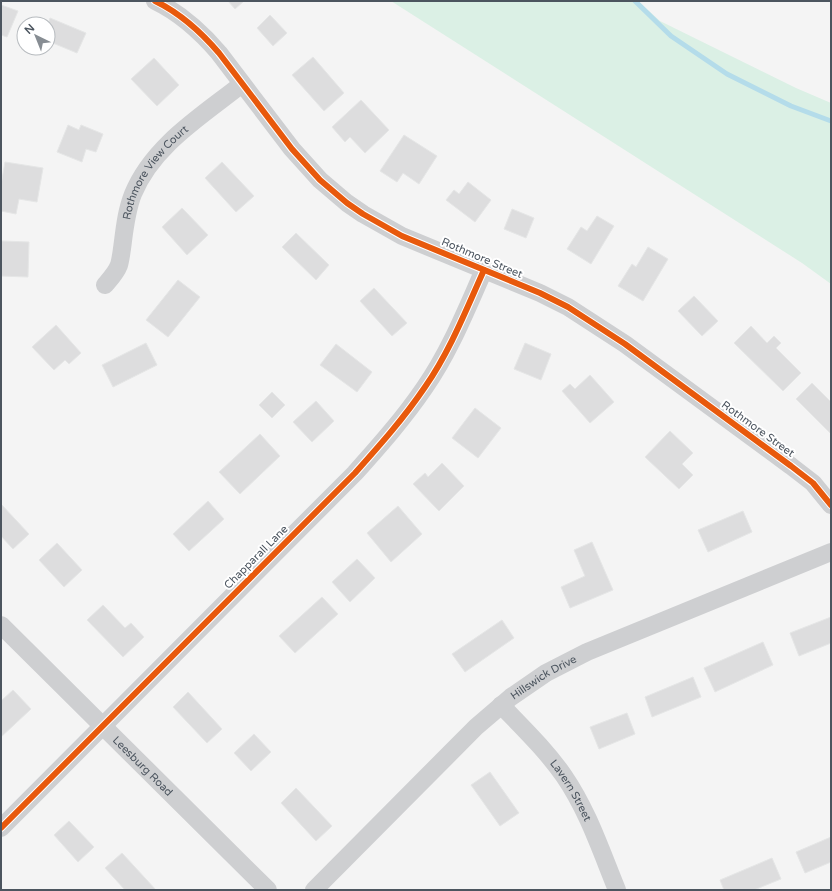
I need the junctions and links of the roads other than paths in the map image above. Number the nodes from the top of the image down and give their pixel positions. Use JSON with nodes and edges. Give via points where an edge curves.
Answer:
{"nodes":[{"id":1,"x":155,"y":1,"type":"edge"},
{"id":2,"x":242,"y":84,"type":"junction"},
{"id":3,"x":484,"y":270,"type":"junction"},
{"id":4,"x":105,"y":285,"type":"dead end"},
{"id":5,"x":831,"y":505,"type":"edge"},
{"id":6,"x":831,"y":552,"type":"edge"},
{"id":7,"x":1,"y":625,"type":"edge"},
{"id":8,"x":501,"y":705,"type":"junction"},
{"id":9,"x":103,"y":727,"type":"junction"},
{"id":10,"x":1,"y":828,"type":"edge"},
{"id":11,"x":268,"y":890,"type":"edge"},
{"id":12,"x":314,"y":890,"type":"edge"},
{"id":13,"x":617,"y":890,"type":"edge"}],
"edges":[{"from":1,"to":2,"type":"street","name":"Rothmore Street","via":[[188,21],[208,40]]},
{"from":2,"to":3,"type":"street","name":"Rothmore Street","via":[[292,149],[320,180],[347,203],[402,236]]},
{"from":2,"to":4,"type":"street","name":"Rothmore View Court","via":[[172,139],[142,178],[128,209],[118,266],[113,277]]},
{"from":3,"to":5,"type":"street","name":"Rothmore Street","via":[[568,307],[626,344],[791,466],[812,483]]},
{"from":3,"to":9,"type":"street","name":"Chapparall Lane","via":[[438,365],[394,430],[355,473]]},
{"from":6,"to":8,"type":"street","name":"Hillswick Drive","via":[[587,652],[546,673]]},
{"from":7,"to":9,"type":"street","name":"Leesburg Road"},
{"from":8,"to":12,"type":"street","name":"Hillswick Drive"},
{"from":8,"to":13,"type":"street","name":"Lavern Street","via":[[544,750],[564,776],[583,807]]},
{"from":9,"to":10,"type":"street","name":"Chapparall Lane"},
{"from":9,"to":11,"type":"street","name":"Leesburg Road"}]}
